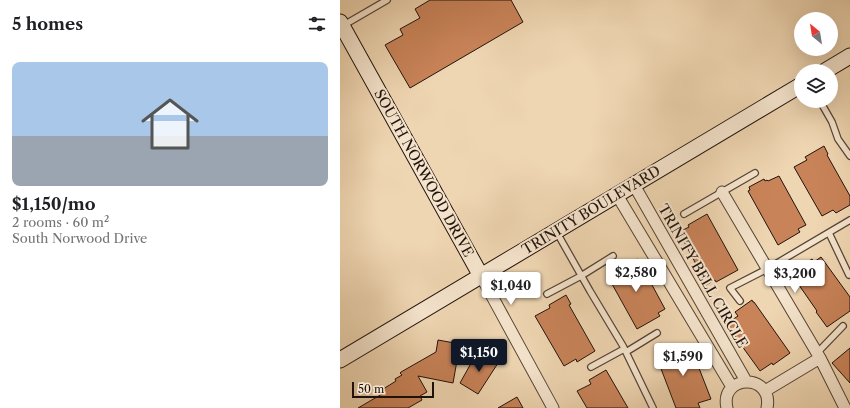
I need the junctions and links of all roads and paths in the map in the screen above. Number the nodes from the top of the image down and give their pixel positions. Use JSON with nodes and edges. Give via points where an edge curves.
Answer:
{"nodes":[{"id":1,"x":386,"y":0,"type":"edge"},
{"id":2,"x":341,"y":24,"type":"edge"},
{"id":3,"x":850,"y":56,"type":"edge"},
{"id":4,"x":837,"y":64,"type":"edge"},
{"id":5,"x":794,"y":89,"type":"edge"},
{"id":6,"x":824,"y":108,"type":"edge"},
{"id":7,"x":850,"y":156,"type":"edge"},
{"id":8,"x":754,"y":173,"type":"dead end"},
{"id":9,"x":634,"y":185,"type":"junction"},
{"id":10,"x":722,"y":192,"type":"junction"},
{"id":11,"x":617,"y":195,"type":"junction"},
{"id":12,"x":684,"y":214,"type":"dead end"},
{"id":13,"x":850,"y":220,"type":"edge"},
{"id":14,"x":556,"y":231,"type":"junction"},
{"id":15,"x":829,"y":233,"type":"junction"},
{"id":16,"x":613,"y":256,"type":"dead end"},
{"id":17,"x":767,"y":269,"type":"junction"},
{"id":18,"x":849,"y":275,"type":"edge"},
{"id":19,"x":481,"y":276,"type":"junction"},
{"id":20,"x":581,"y":276,"type":"junction"},
{"id":21,"x":546,"y":294,"type":"dead end"},
{"id":22,"x":740,"y":301,"type":"dead end"},
{"id":23,"x":843,"y":326,"type":"dead end"},
{"id":24,"x":657,"y":333,"type":"dead end"},
{"id":25,"x":625,"y":351,"type":"junction"},
{"id":26,"x":818,"y":355,"type":"junction"},
{"id":27,"x":340,"y":360,"type":"edge"},
{"id":28,"x":591,"y":367,"type":"dead end"},
{"id":29,"x":746,"y":381,"type":"junction"},
{"id":30,"x":732,"y":388,"type":"junction"},
{"id":31,"x":765,"y":391,"type":"junction"},
{"id":32,"x":553,"y":408,"type":"edge"},
{"id":33,"x":653,"y":408,"type":"edge"},
{"id":34,"x":727,"y":408,"type":"edge"},
{"id":35,"x":767,"y":408,"type":"edge"},
{"id":36,"x":845,"y":408,"type":"edge"}],
"edges":[{"from":1,"to":2,"type":"lane"},
{"from":2,"to":19,"type":"main road","name":"SOUTH NORWOOD DRIVE"},
{"from":3,"to":4,"type":"main road"},
{"from":5,"to":9,"type":"main road","name":"TRINITY BOULEVARD"},
{"from":6,"to":7,"type":"lane","via":[[838,139]]},
{"from":8,"to":10,"type":"lane"},
{"from":9,"to":11,"type":"main road","name":"TRINITY BOULEVARD"},
{"from":9,"to":29,"type":"street","name":"TRINITY BELL CIRCLE"},
{"from":10,"to":12,"type":"lane"},
{"from":10,"to":17,"type":"street"},
{"from":11,"to":14,"type":"main road","name":"TRINITY BOULEVARD"},
{"from":11,"to":30,"type":"street"},
{"from":13,"to":15,"type":"lane"},
{"from":14,"to":19,"type":"main road","name":"TRINITY BOULEVARD"},
{"from":14,"to":20,"type":"lane"},
{"from":15,"to":17,"type":"lane"},
{"from":15,"to":18,"type":"lane"},
{"from":16,"to":20,"type":"lane"},
{"from":17,"to":22,"type":"lane","via":[[730,288]]},
{"from":17,"to":26,"type":"street"},
{"from":19,"to":27,"type":"main road","name":"TRINITY BOULEVARD"},
{"from":19,"to":32,"type":"street","name":"SOUTH NORWOOD DRIVE"},
{"from":20,"to":21,"type":"lane"},
{"from":20,"to":25,"type":"lane"},
{"from":23,"to":26,"type":"lane"},
{"from":24,"to":25,"type":"lane"},
{"from":25,"to":28,"type":"lane"},
{"from":25,"to":33,"type":"lane"},
{"from":26,"to":31,"type":"street"},
{"from":26,"to":36,"type":"street"},
{"from":29,"to":30,"type":"street"},
{"from":29,"to":31,"type":"street","via":[[760,385]]},
{"from":30,"to":34,"type":"street","via":[[726,397]]},
{"from":31,"to":35,"type":"street","via":[[768,398]]}]}
